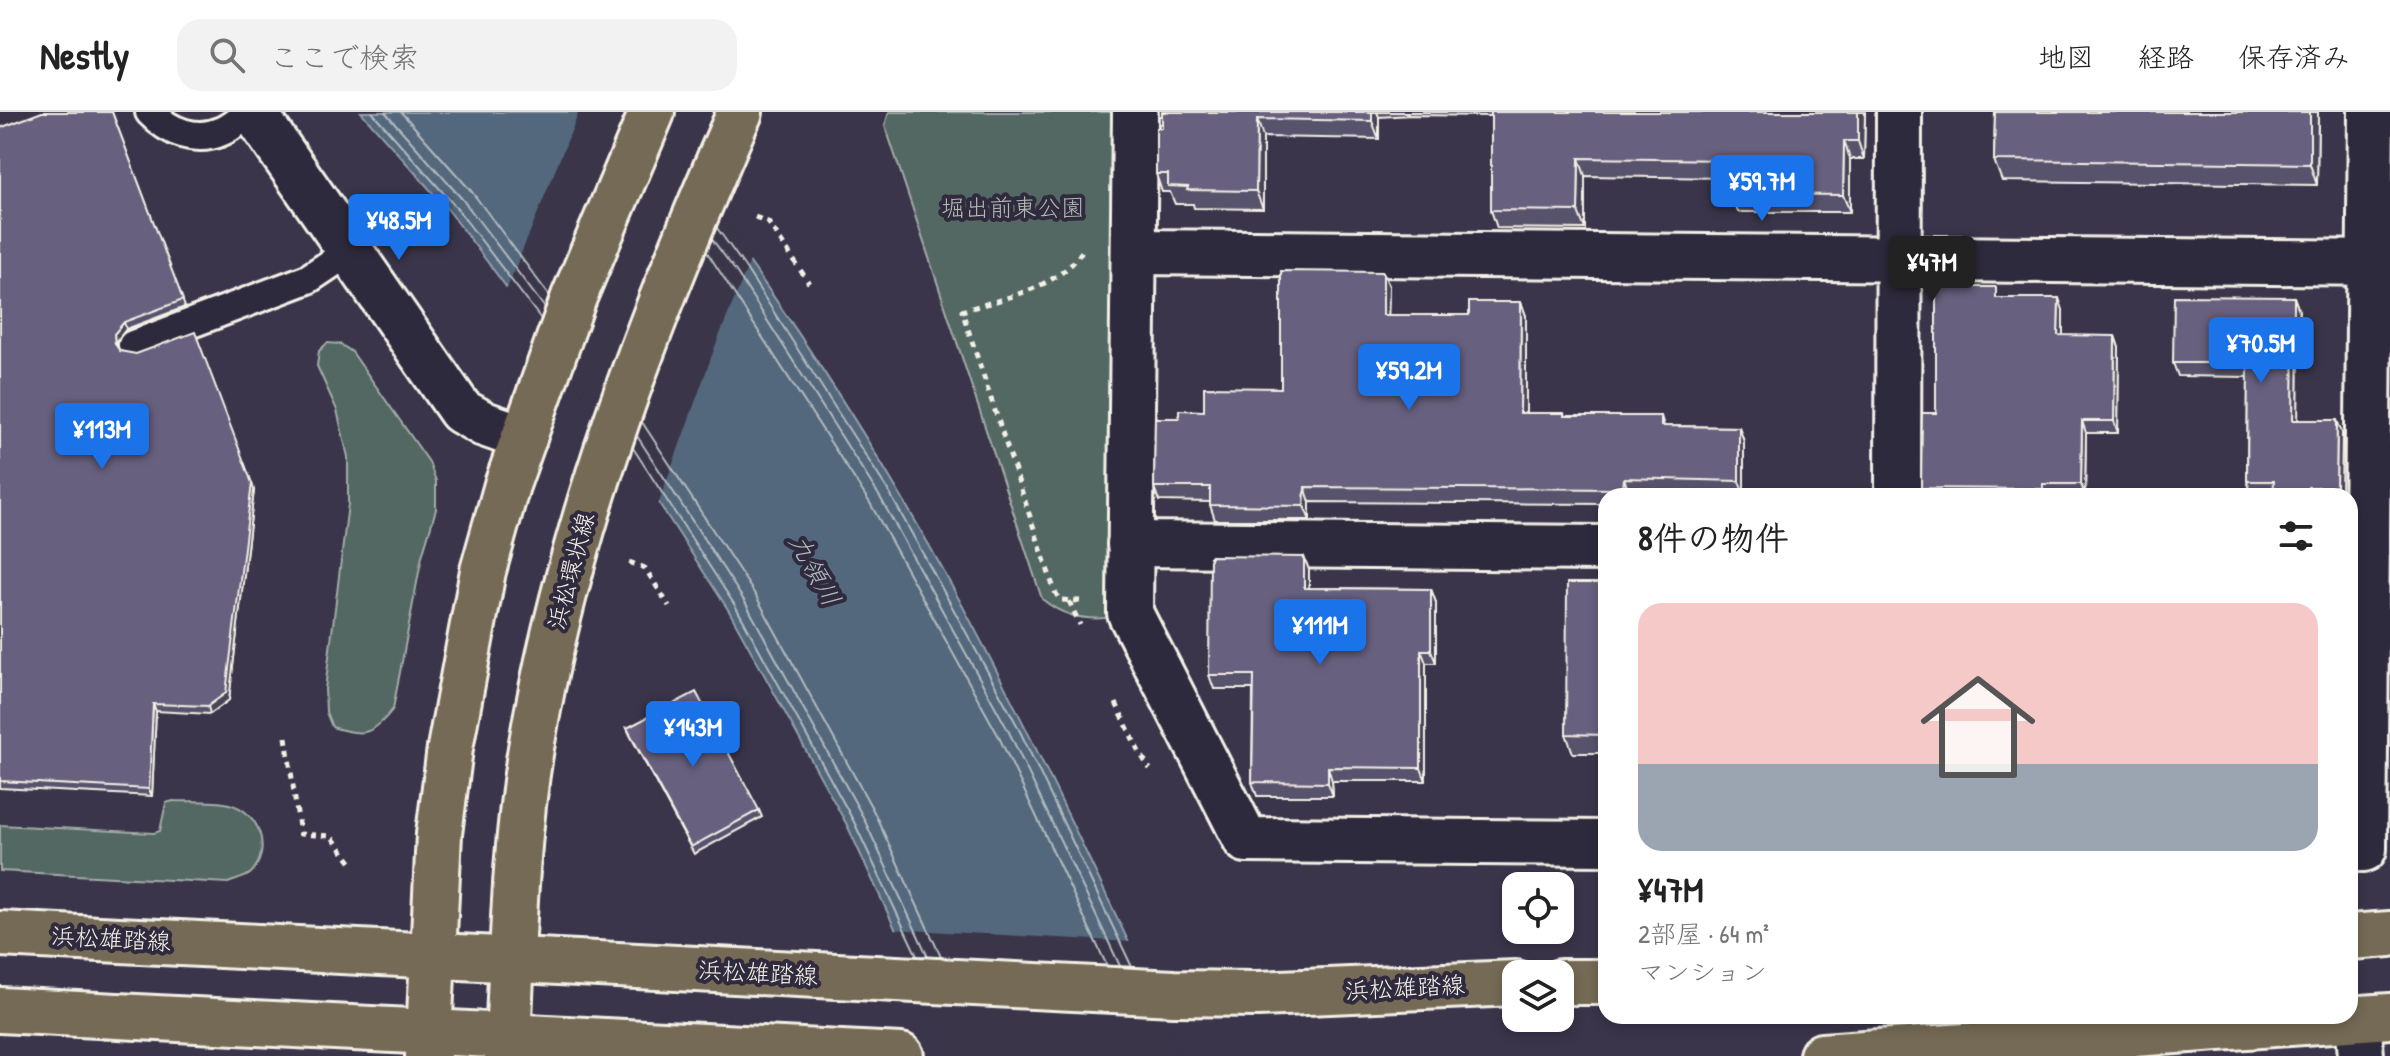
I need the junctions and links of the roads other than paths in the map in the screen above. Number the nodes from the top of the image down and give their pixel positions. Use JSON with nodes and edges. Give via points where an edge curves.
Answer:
{"nodes":[{"id":1,"x":150,"y":112,"type":"edge"},
{"id":2,"x":252,"y":112,"type":"edge"},
{"id":3,"x":652,"y":112,"type":"edge"},
{"id":4,"x":740,"y":112,"type":"edge"},
{"id":5,"x":1135,"y":112,"type":"edge"},
{"id":6,"x":1899,"y":112,"type":"edge"},
{"id":7,"x":2371,"y":112,"type":"edge"},
{"id":8,"x":350,"y":251,"type":"junction"},
{"id":9,"x":1134,"y":252,"type":"junction"},
{"id":10,"x":1899,"y":259,"type":"junction"},
{"id":11,"x":2380,"y":263,"type":"edge"},
{"id":12,"x":133,"y":345,"type":"dead end"},
{"id":13,"x":530,"y":420,"type":"junction"},
{"id":14,"x":1898,"y":488,"type":"edge"},
{"id":15,"x":2358,"y":534,"type":"edge"},
{"id":16,"x":1130,"y":544,"type":"junction"},
{"id":17,"x":1598,"y":548,"type":"edge"},
{"id":18,"x":1598,"y":843,"type":"edge"},
{"id":19,"x":2358,"y":849,"type":"edge"},
{"id":20,"x":0,"y":934,"type":"edge"},
{"id":21,"x":2390,"y":934,"type":"edge"},
{"id":22,"x":2358,"y":936,"type":"edge"},
{"id":23,"x":433,"y":956,"type":"junction"},
{"id":24,"x":513,"y":960,"type":"junction"},
{"id":25,"x":1574,"y":982,"type":"edge"},
{"id":26,"x":1598,"y":982,"type":"edge"},
{"id":27,"x":1502,"y":984,"type":"edge"},
{"id":28,"x":0,"y":1010,"type":"edge"},
{"id":29,"x":2370,"y":1030,"type":"edge"},
{"id":30,"x":428,"y":1044,"type":"edge"},
{"id":31,"x":508,"y":1046,"type":"edge"},
{"id":32,"x":834,"y":1054,"type":"edge"},
{"id":33,"x":1894,"y":1054,"type":"edge"},
{"id":34,"x":901,"y":1056,"type":"edge"},
{"id":35,"x":1822,"y":1056,"type":"edge"}],
"edges":[{"from":1,"to":2,"type":"lane","via":[[174,131],[198,137],[223,131]]},
{"from":2,"to":8,"type":"street"},
{"from":3,"to":13,"type":"main road","via":[[574,297]]},
{"from":4,"to":24,"type":"main road","name":"浜松環状線","via":[[597,476],[563,597],[531,750],[518,853]]},
{"from":5,"to":9,"type":"street"},
{"from":6,"to":10,"type":"street"},
{"from":7,"to":11,"type":"street"},
{"from":8,"to":12,"type":"lane","via":[[308,279]]},
{"from":8,"to":13,"type":"street","via":[[461,411],[484,424]]},
{"from":9,"to":10,"type":"street"},
{"from":9,"to":16,"type":"street"},
{"from":10,"to":11,"type":"street"},
{"from":10,"to":14,"type":"street"},
{"from":11,"to":15,"type":"street"},
{"from":13,"to":23,"type":"main road","via":[[483,571],[466,658],[439,834]]},
{"from":15,"to":19,"type":"street","via":[[2364,849]]},
{"from":16,"to":17,"type":"street"},
{"from":16,"to":18,"type":"street","via":[[1130,613],[1246,840]]},
{"from":20,"to":23,"type":"main road","name":"浜松雄踏線"},
{"from":21,"to":22,"type":"main road"},
{"from":23,"to":24,"type":"main road","name":"浜松雄踏線"},
{"from":23,"to":30,"type":"main road"},
{"from":24,"to":27,"type":"main road","name":"浜松雄踏線","via":[[1174,993]]},
{"from":24,"to":31,"type":"main road","name":"浜松環状線"},
{"from":25,"to":26,"type":"main road"},
{"from":28,"to":30,"type":"main road"},
{"from":29,"to":33,"type":"main road"},
{"from":30,"to":31,"type":"main road"},
{"from":31,"to":32,"type":"main road"},
{"from":32,"to":34,"type":"main road"},
{"from":33,"to":35,"type":"main road"}]}
